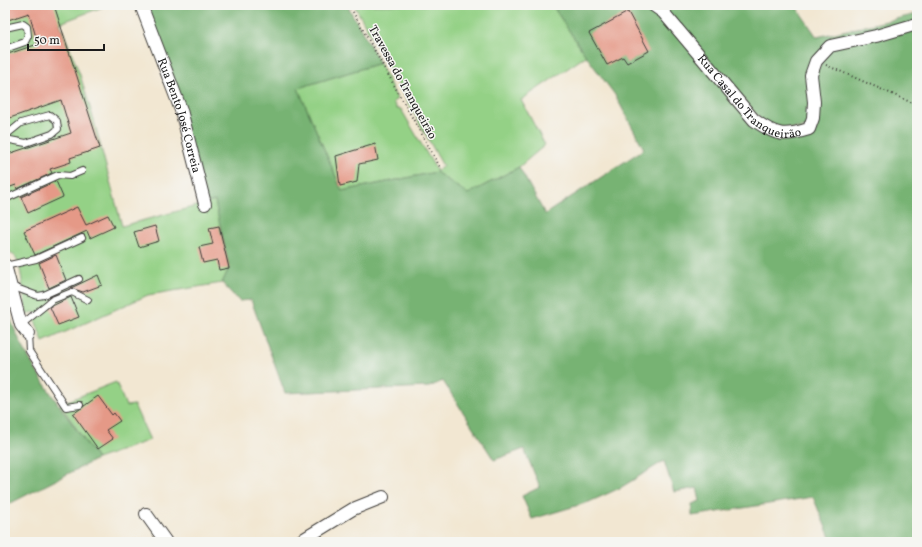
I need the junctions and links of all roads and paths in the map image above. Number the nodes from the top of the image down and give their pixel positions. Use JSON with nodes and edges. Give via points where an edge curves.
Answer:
{"nodes":[{"id":1,"x":141,"y":5,"type":"edge"},
{"id":2,"x":349,"y":5,"type":"edge"},
{"id":3,"x":653,"y":5,"type":"edge"},
{"id":4,"x":917,"y":24,"type":"edge"},
{"id":5,"x":5,"y":28,"type":"edge"},
{"id":6,"x":5,"y":49,"type":"edge"},
{"id":7,"x":816,"y":61,"type":"junction"},
{"id":8,"x":917,"y":105,"type":"edge"},
{"id":9,"x":5,"y":137,"type":"edge"},
{"id":10,"x":440,"y":168,"type":"dead end"},
{"id":11,"x":82,"y":170,"type":"dead end"},
{"id":12,"x":5,"y":199,"type":"edge"},
{"id":13,"x":205,"y":204,"type":"dead end"},
{"id":14,"x":82,"y":238,"type":"dead end"},
{"id":15,"x":5,"y":266,"type":"edge"},
{"id":16,"x":79,"y":279,"type":"dead end"},
{"id":17,"x":11,"y":286,"type":"junction"},
{"id":18,"x":88,"y":300,"type":"dead end"},
{"id":19,"x":24,"y":330,"type":"junction"},
{"id":20,"x":80,"y":405,"type":"dead end"},
{"id":21,"x":383,"y":497,"type":"dead end"},
{"id":22,"x":146,"y":514,"type":"dead end"},
{"id":23,"x":166,"y":542,"type":"edge"},
{"id":24,"x":299,"y":542,"type":"edge"}],
"edges":[{"from":1,"to":13,"type":"street","name":"Rua Bento José Correia","via":[[181,110]]},
{"from":2,"to":10,"type":"path","name":"Travessa do Tranqueirão"},
{"from":3,"to":7,"type":"street","name":"Rua Casal do Tranqueirão","via":[[663,12],[754,120],[779,135],[792,135],[810,129],[814,102],[811,75]]},
{"from":4,"to":7,"type":"street","name":"Rua Casal do Tranqueirão","via":[[830,46]]},
{"from":5,"to":6,"type":"lane","via":[[22,24],[27,27],[28,36],[25,42]]},
{"from":7,"to":8,"type":"path"},
{"from":9,"to":9,"type":"lane","via":[[21,123],[50,115],[57,121],[58,129],[52,134],[26,143]]},
{"from":11,"to":12,"type":"lane","via":[[70,176],[58,175]]},
{"from":14,"to":15,"type":"lane","via":[[36,259]]},
{"from":15,"to":17,"type":"street"},
{"from":16,"to":17,"type":"lane","via":[[44,296]]},
{"from":17,"to":19,"type":"street"},
{"from":18,"to":19,"type":"lane","via":[[72,292],[52,300]]},
{"from":19,"to":20,"type":"lane","via":[[29,351],[66,407]]},
{"from":21,"to":24,"type":"street","via":[[353,509]]},
{"from":22,"to":23,"type":"street"}]}
